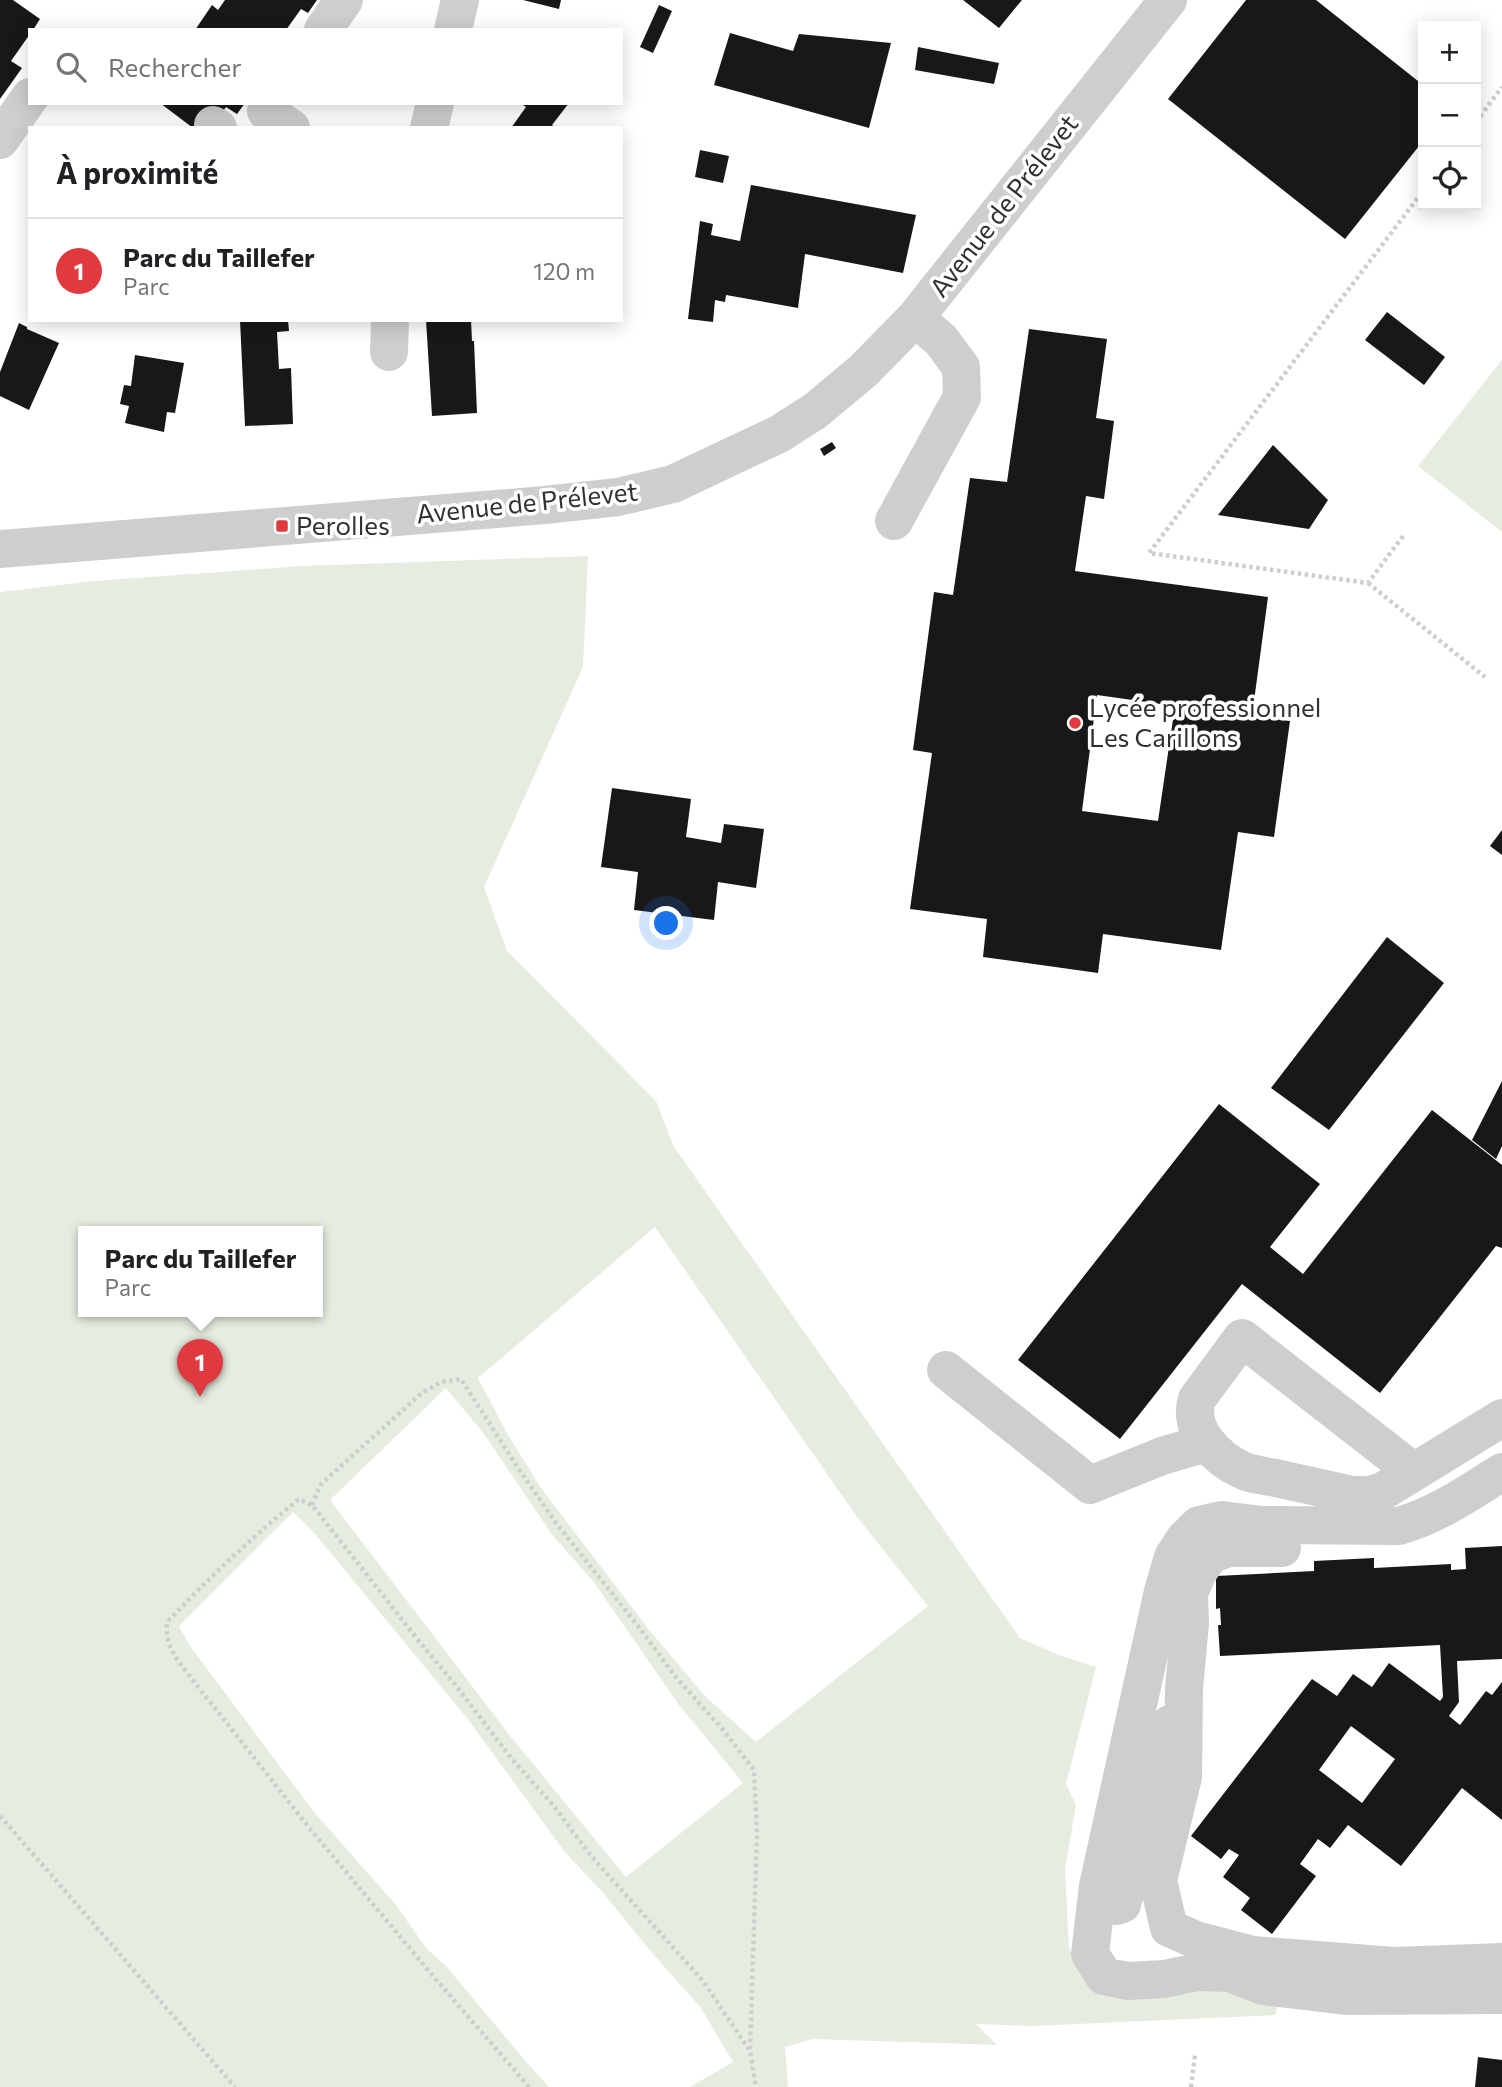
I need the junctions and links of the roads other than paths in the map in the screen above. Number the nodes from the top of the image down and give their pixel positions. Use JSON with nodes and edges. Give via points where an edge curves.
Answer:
{"nodes":[{"id":1,"x":344,"y":0,"type":"edge"},
{"id":2,"x":460,"y":0,"type":"edge"},
{"id":3,"x":1168,"y":0,"type":"edge"},
{"id":4,"x":324,"y":28,"type":"edge"},
{"id":5,"x":453,"y":28,"type":"edge"},
{"id":6,"x":28,"y":100,"type":"edge"},
{"id":7,"x":270,"y":105,"type":"edge"},
{"id":8,"x":435,"y":105,"type":"edge"},
{"id":9,"x":288,"y":126,"type":"edge"},
{"id":10,"x":429,"y":126,"type":"edge"},
{"id":11,"x":0,"y":140,"type":"edge"},
{"id":12,"x":915,"y":318,"type":"junction"},
{"id":13,"x":894,"y":522,"type":"dead end"},
{"id":14,"x":5,"y":550,"type":"edge"},
{"id":15,"x":946,"y":1370,"type":"dead end"},
{"id":16,"x":1502,"y":1418,"type":"edge"},
{"id":17,"x":1206,"y":1443,"type":"junction"},
{"id":18,"x":1414,"y":1472,"type":"junction"},
{"id":19,"x":1502,"y":1472,"type":"edge"},
{"id":20,"x":1502,"y":1504,"type":"edge"},
{"id":21,"x":1184,"y":1689,"type":"junction"},
{"id":22,"x":1096,"y":1903,"type":"junction"},
{"id":23,"x":1502,"y":1962,"type":"edge"},
{"id":24,"x":1502,"y":1995,"type":"edge"}],
"edges":[{"from":1,"to":4,"type":"street"},
{"from":2,"to":5,"type":"street"},
{"from":3,"to":12,"type":"street","name":"Avenue de Prélevet"},
{"from":6,"to":11,"type":"street"},
{"from":7,"to":9,"type":"street","via":[[266,111]]},
{"from":8,"to":10,"type":"street"},
{"from":12,"to":13,"type":"street","via":[[942,340],[961,367],[962,397]]},
{"from":12,"to":14,"type":"street","name":"Avenue de Prélevet","via":[[815,411],[779,434],[673,484],[618,497],[545,505]]},
{"from":15,"to":17,"type":"street","via":[[1090,1485]]},
{"from":16,"to":18,"type":"street"},
{"from":17,"to":18,"type":"street","via":[[1245,1471],[1352,1495],[1383,1491]]},
{"from":17,"to":18,"type":"street","via":[[1194,1409],[1197,1399],[1242,1338]]},
{"from":19,"to":22,"type":"street","via":[[1459,1500],[1399,1527],[1222,1520],[1199,1525],[1184,1540],[1173,1557],[1163,1591]]},
{"from":20,"to":21,"type":"street","via":[[1433,1538],[1409,1544],[1229,1548],[1210,1555],[1189,1593]]},
{"from":21,"to":22,"type":"street","via":[[1169,1725],[1122,1904]]},
{"from":21,"to":23,"type":"street","via":[[1183,1777],[1158,1880],[1169,1928],[1252,1955],[1394,1966]]},
{"from":22,"to":24,"type":"street","via":[[1090,1954],[1104,1976],[1127,1982],[1198,1972],[1230,1973],[1264,1986],[1346,1996]]}]}
